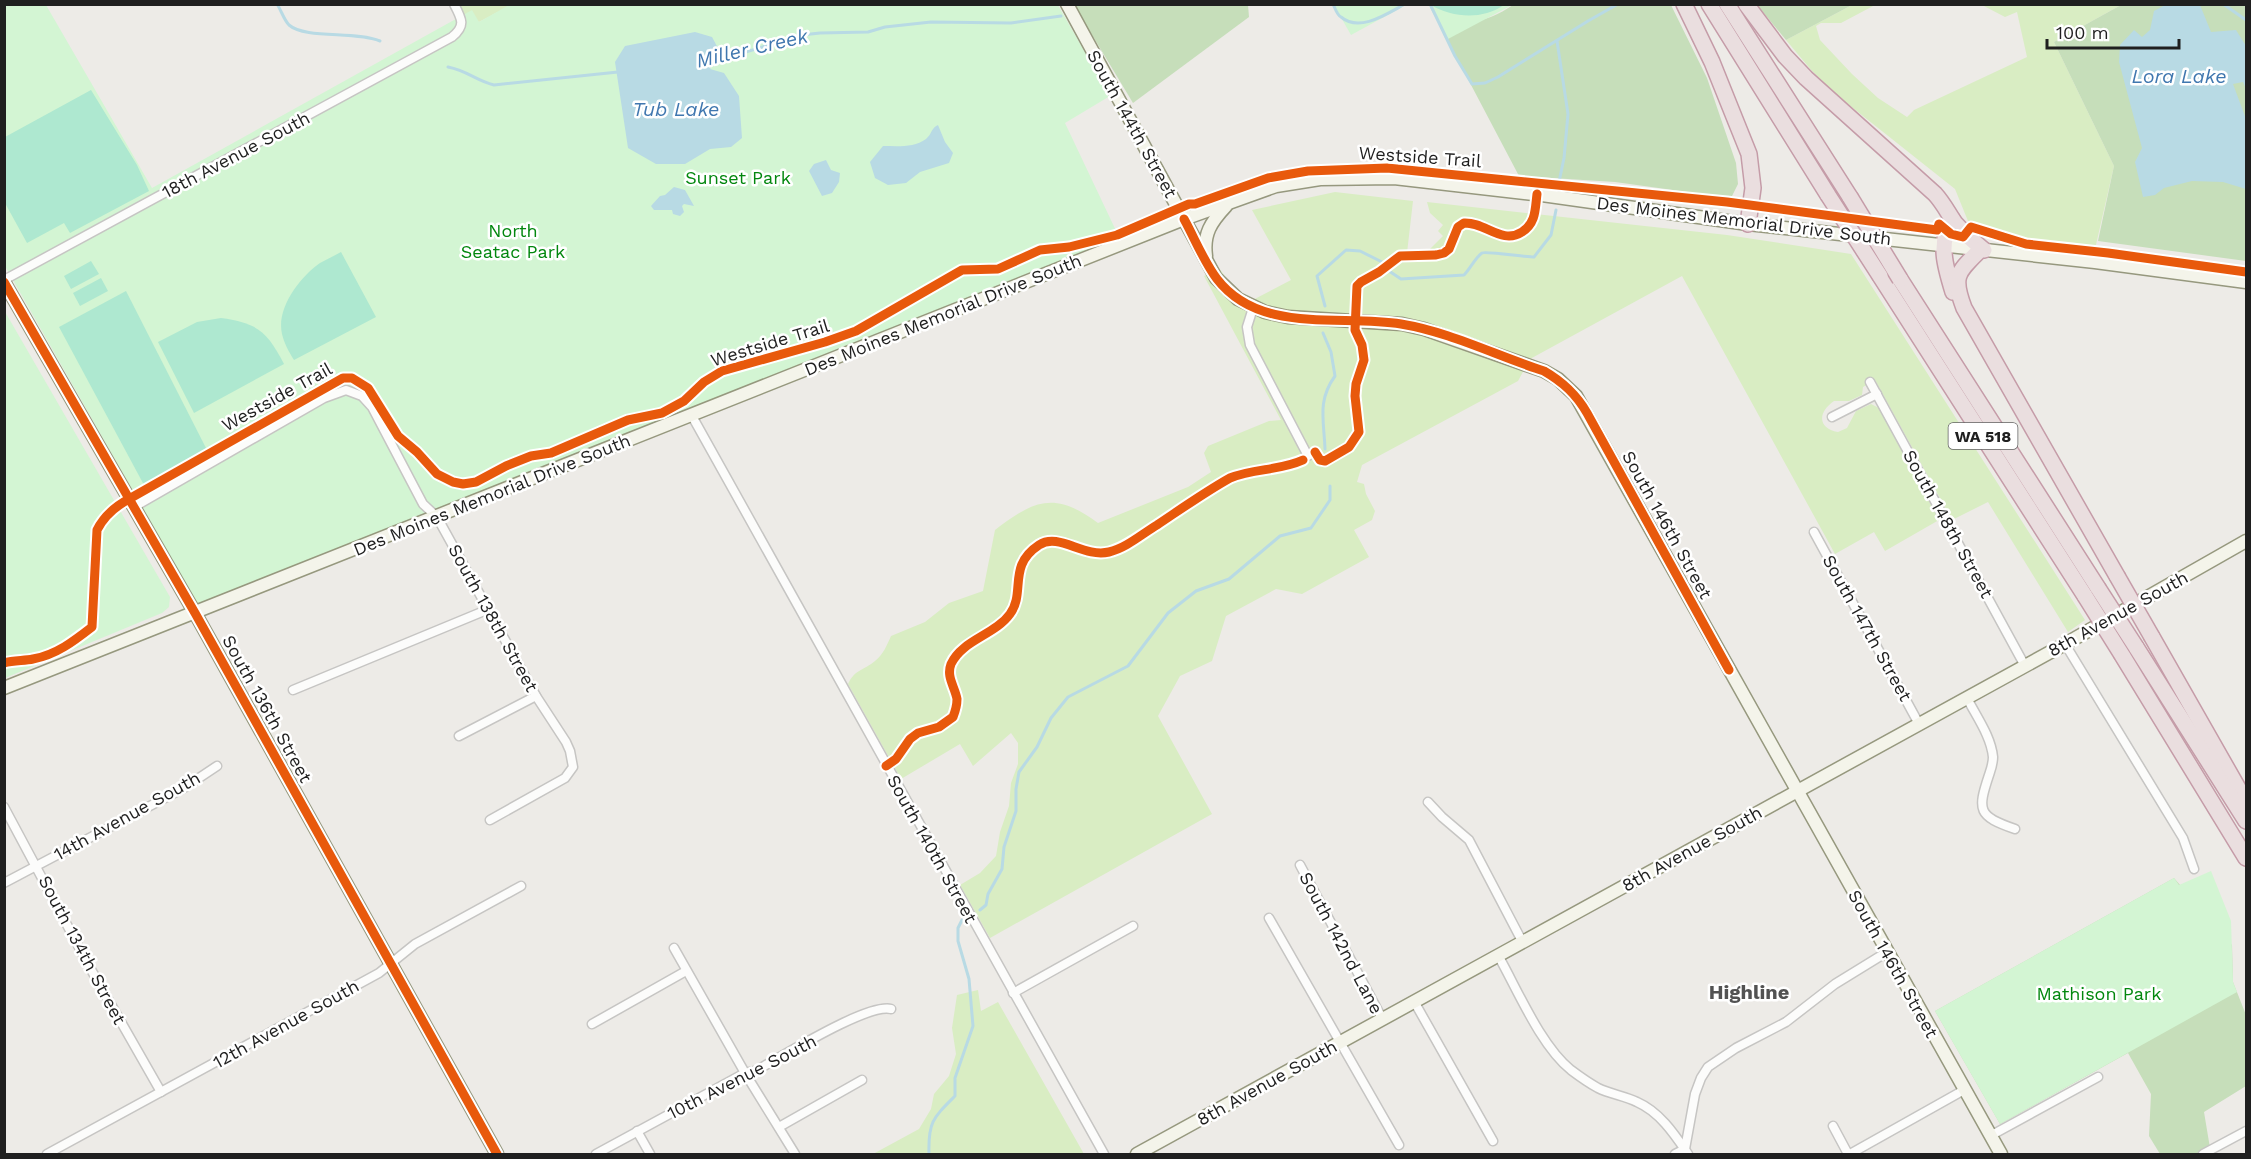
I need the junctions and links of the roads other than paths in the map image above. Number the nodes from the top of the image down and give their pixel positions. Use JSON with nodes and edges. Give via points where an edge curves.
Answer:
{"nodes":[{"id":1,"x":454,"y":4,"type":"edge"},
{"id":2,"x":1067,"y":4,"type":"edge"},
{"id":3,"x":1684,"y":4,"type":"edge"},
{"id":4,"x":1709,"y":4,"type":"edge"},
{"id":5,"x":1727,"y":4,"type":"edge"},
{"id":6,"x":1746,"y":4,"type":"edge"},
{"id":7,"x":1228,"y":203,"type":"junction"},
{"id":8,"x":1184,"y":219,"type":"junction"},
{"id":9,"x":1952,"y":219,"type":"junction"},
{"id":10,"x":1748,"y":224,"type":"junction"},
{"id":11,"x":1943,"y":245,"type":"junction"},
{"id":12,"x":1982,"y":250,"type":"junction"},
{"id":13,"x":1207,"y":260,"type":"junction"},
{"id":14,"x":4,"y":281,"type":"edge"},
{"id":15,"x":2247,"y":282,"type":"edge"},
{"id":16,"x":1253,"y":308,"type":"junction"},
{"id":17,"x":1986,"y":349,"type":"junction"},
{"id":18,"x":1870,"y":382,"type":"dead end"},
{"id":19,"x":1876,"y":394,"type":"junction"},
{"id":20,"x":693,"y":416,"type":"junction"},
{"id":21,"x":1832,"y":417,"type":"dead end"},
{"id":22,"x":1308,"y":456,"type":"dead end"},
{"id":23,"x":134,"y":507,"type":"junction"},
{"id":24,"x":437,"y":517,"type":"junction"},
{"id":25,"x":1814,"y":532,"type":"dead end"},
{"id":26,"x":2247,"y":541,"type":"edge"},
{"id":27,"x":489,"y":609,"type":"junction"},
{"id":28,"x":195,"y":613,"type":"junction"},
{"id":29,"x":2065,"y":644,"type":"junction"},
{"id":30,"x":2025,"y":666,"type":"junction"},
{"id":31,"x":4,"y":688,"type":"edge"},
{"id":32,"x":293,"y":690,"type":"dead end"},
{"id":33,"x":536,"y":696,"type":"junction"},
{"id":34,"x":1967,"y":698,"type":"junction"},
{"id":35,"x":1919,"y":723,"type":"junction"},
{"id":36,"x":459,"y":736,"type":"dead end"},
{"id":37,"x":217,"y":766,"type":"dead end"},
{"id":38,"x":1796,"y":791,"type":"junction"},
{"id":39,"x":1428,"y":802,"type":"dead end"},
{"id":40,"x":2247,"y":802,"type":"edge"},
{"id":41,"x":4,"y":807,"type":"edge"},
{"id":42,"x":489,"y":820,"type":"dead end"},
{"id":43,"x":2247,"y":821,"type":"edge"},
{"id":44,"x":2014,"y":829,"type":"dead end"},
{"id":45,"x":2247,"y":858,"type":"edge"},
{"id":46,"x":1300,"y":865,"type":"dead end"},
{"id":47,"x":36,"y":866,"type":"junction"},
{"id":48,"x":2194,"y":869,"type":"dead end"},
{"id":49,"x":4,"y":883,"type":"edge"},
{"id":50,"x":521,"y":886,"type":"dead end"},
{"id":51,"x":1269,"y":918,"type":"dead end"},
{"id":52,"x":1133,"y":926,"type":"dead end"},
{"id":53,"x":1523,"y":943,"type":"junction"},
{"id":54,"x":674,"y":948,"type":"dead end"},
{"id":55,"x":1887,"y":952,"type":"junction"},
{"id":56,"x":1499,"y":957,"type":"junction"},
{"id":57,"x":391,"y":964,"type":"junction"},
{"id":58,"x":686,"y":971,"type":"junction"},
{"id":59,"x":1013,"y":993,"type":"junction"},
{"id":60,"x":1415,"y":1003,"type":"junction"},
{"id":61,"x":891,"y":1009,"type":"dead end"},
{"id":62,"x":1383,"y":1020,"type":"junction"},
{"id":63,"x":592,"y":1024,"type":"dead end"},
{"id":64,"x":1340,"y":1044,"type":"junction"},
{"id":65,"x":745,"y":1073,"type":"junction"},
{"id":66,"x":2098,"y":1077,"type":"dead end"},
{"id":67,"x":862,"y":1080,"type":"dead end"},
{"id":68,"x":1964,"y":1090,"type":"junction"},
{"id":69,"x":161,"y":1092,"type":"junction"},
{"id":70,"x":1833,"y":1126,"type":"dead end"},
{"id":71,"x":779,"y":1127,"type":"junction"},
{"id":72,"x":637,"y":1131,"type":"junction"},
{"id":73,"x":2247,"y":1131,"type":"edge"},
{"id":74,"x":1990,"y":1136,"type":"junction"},
{"id":75,"x":1494,"y":1141,"type":"dead end"},
{"id":76,"x":1398,"y":1146,"type":"dead end"},
{"id":77,"x":1686,"y":1152,"type":"edge"},
{"id":78,"x":47,"y":1155,"type":"edge"},
{"id":79,"x":497,"y":1155,"type":"edge"},
{"id":80,"x":596,"y":1155,"type":"edge"},
{"id":81,"x":650,"y":1155,"type":"edge"},
{"id":82,"x":795,"y":1155,"type":"edge"},
{"id":83,"x":1104,"y":1155,"type":"edge"},
{"id":84,"x":1137,"y":1155,"type":"edge"},
{"id":85,"x":1675,"y":1155,"type":"edge"},
{"id":86,"x":1849,"y":1155,"type":"edge"},
{"id":87,"x":2001,"y":1155,"type":"edge"},
{"id":88,"x":2203,"y":1155,"type":"edge"}],
"edges":[{"from":1,"to":14,"type":"street","name":"18th Avenue South","via":[[462,24],[452,37]]},
{"from":2,"to":8,"type":"street","name":"South 144th Street"},
{"from":3,"to":10,"type":"highway","via":[[1749,154],[1753,188]]},
{"from":4,"to":45,"type":"highway","number":"WA 518","bridge":true},
{"from":5,"to":43,"type":"highway","number":"WA 518","bridge":true},
{"from":6,"to":9,"type":"highway","via":[[1806,78],[1935,194]]},
{"from":7,"to":8,"type":"street","name":"Des Moines Memorial Drive South"},
{"from":7,"to":10,"type":"street","name":"Des Moines Memorial Drive South","via":[[1276,186],[1320,179],[1394,178]]},
{"from":7,"to":13,"type":"street","via":[[1206,234]]},
{"from":8,"to":13,"type":"street","name":"South 144th Street"},
{"from":8,"to":20,"type":"street","name":"Des Moines Memorial Drive South"},
{"from":9,"to":11,"type":"highway"},
{"from":9,"to":12,"type":"highway"},
{"from":10,"to":11,"type":"street","name":"Des Moines Memorial Drive South"},
{"from":11,"to":12,"type":"street","name":"Des Moines Memorial Drive South"},
{"from":11,"to":17,"type":"highway","via":[[1955,301]]},
{"from":12,"to":15,"type":"street","name":"Des Moines Memorial Drive South"},
{"from":12,"to":17,"type":"highway","via":[[1961,269],[1957,290]]},
{"from":13,"to":16,"type":"street","name":"South 144th Street","via":[[1227,290]]},
{"from":14,"to":23,"type":"street","name":"South 136th Street"},
{"from":16,"to":22,"type":"street","via":[[1247,327],[1250,345]]},
{"from":16,"to":38,"type":"street","name":"South 146th Street","via":[[1288,317],[1424,328],[1558,379],[1576,396]]},
{"from":17,"to":40,"type":"highway","bridge":true},
{"from":18,"to":19,"type":"street","name":"South 148th Street"},
{"from":19,"to":21,"type":"street"},
{"from":19,"to":30,"type":"street","name":"South 148th Street"},
{"from":20,"to":24,"type":"street","name":"Des Moines Memorial Drive South"},
{"from":20,"to":59,"type":"street","name":"South 140th Street"},
{"from":23,"to":24,"type":"street","name":"South 138th Street","via":[[324,398],[346,390],[368,401],[423,504]]},
{"from":23,"to":28,"type":"street","name":"South 136th Street"},
{"from":24,"to":27,"type":"street","name":"South 138th Street"},
{"from":24,"to":28,"type":"street","name":"Des Moines Memorial Drive South"},
{"from":25,"to":35,"type":"street","name":"South 147th Street"},
{"from":26,"to":29,"type":"street","name":"8th Avenue South"},
{"from":27,"to":32,"type":"street"},
{"from":27,"to":33,"type":"street","name":"South 138th Street"},
{"from":28,"to":31,"type":"street","name":"Des Moines Memorial Drive South"},
{"from":28,"to":57,"type":"street","name":"South 136th Street"},
{"from":29,"to":30,"type":"street","name":"8th Avenue South"},
{"from":29,"to":48,"type":"street","via":[[2183,838]]},
{"from":30,"to":34,"type":"street","name":"8th Avenue South"},
{"from":33,"to":36,"type":"street"},
{"from":33,"to":42,"type":"street","name":"South 138th Street","via":[[566,742],[573,767],[565,778]]},
{"from":34,"to":35,"type":"street","name":"8th Avenue South"},
{"from":34,"to":44,"type":"street","via":[[1993,755],[1982,808],[1994,821]]},
{"from":35,"to":38,"type":"street","name":"8th Avenue South"},
{"from":37,"to":47,"type":"street","name":"14th Avenue South","via":[[184,788]]},
{"from":38,"to":53,"type":"street","name":"8th Avenue South"},
{"from":38,"to":55,"type":"street","name":"South 146th Street"},
{"from":39,"to":53,"type":"street","via":[[1469,840]]},
{"from":41,"to":47,"type":"street","name":"South 134th Street"},
{"from":46,"to":62,"type":"street","name":"South 142nd Lane"},
{"from":47,"to":49,"type":"street","name":"14th Avenue South"},
{"from":47,"to":69,"type":"street","name":"South 134th Street"},
{"from":50,"to":57,"type":"street","name":"12th Avenue South","via":[[415,944]]},
{"from":51,"to":64,"type":"street"},
{"from":52,"to":59,"type":"street"},
{"from":53,"to":56,"type":"street","name":"8th Avenue South"},
{"from":54,"to":58,"type":"street"},
{"from":55,"to":68,"type":"street","name":"South 146th Street"},
{"from":55,"to":77,"type":"street","via":[[1835,984],[1786,1022],[1708,1066],[1695,1094]]},
{"from":56,"to":60,"type":"street","name":"8th Avenue South"},
{"from":56,"to":77,"type":"street","via":[[1555,1054],[1598,1088],[1654,1112]]},
{"from":57,"to":69,"type":"street","name":"12th Avenue South"},
{"from":57,"to":79,"type":"street","name":"South 136th Street"},
{"from":58,"to":63,"type":"street"},
{"from":58,"to":65,"type":"street"},
{"from":59,"to":83,"type":"street","name":"South 140th Street"},
{"from":60,"to":62,"type":"street","name":"8th Avenue South"},
{"from":60,"to":75,"type":"street"},
{"from":61,"to":65,"type":"street","name":"10th Avenue South","via":[[855,1017]]},
{"from":62,"to":64,"type":"street","name":"8th Avenue South"},
{"from":64,"to":76,"type":"street"},
{"from":64,"to":84,"type":"street","name":"8th Avenue South"},
{"from":65,"to":71,"type":"street"},
{"from":65,"to":72,"type":"street","name":"10th Avenue South"},
{"from":66,"to":74,"type":"street"},
{"from":67,"to":71,"type":"street"},
{"from":68,"to":74,"type":"street","name":"South 146th Street"},
{"from":68,"to":86,"type":"street"},
{"from":69,"to":78,"type":"street","name":"12th Avenue South"},
{"from":70,"to":86,"type":"street"},
{"from":71,"to":82,"type":"street"},
{"from":72,"to":80,"type":"street","name":"10th Avenue South"},
{"from":72,"to":81,"type":"street"},
{"from":73,"to":88,"type":"street"},
{"from":74,"to":87,"type":"street","name":"South 146th Street"},
{"from":77,"to":85,"type":"street"}]}
